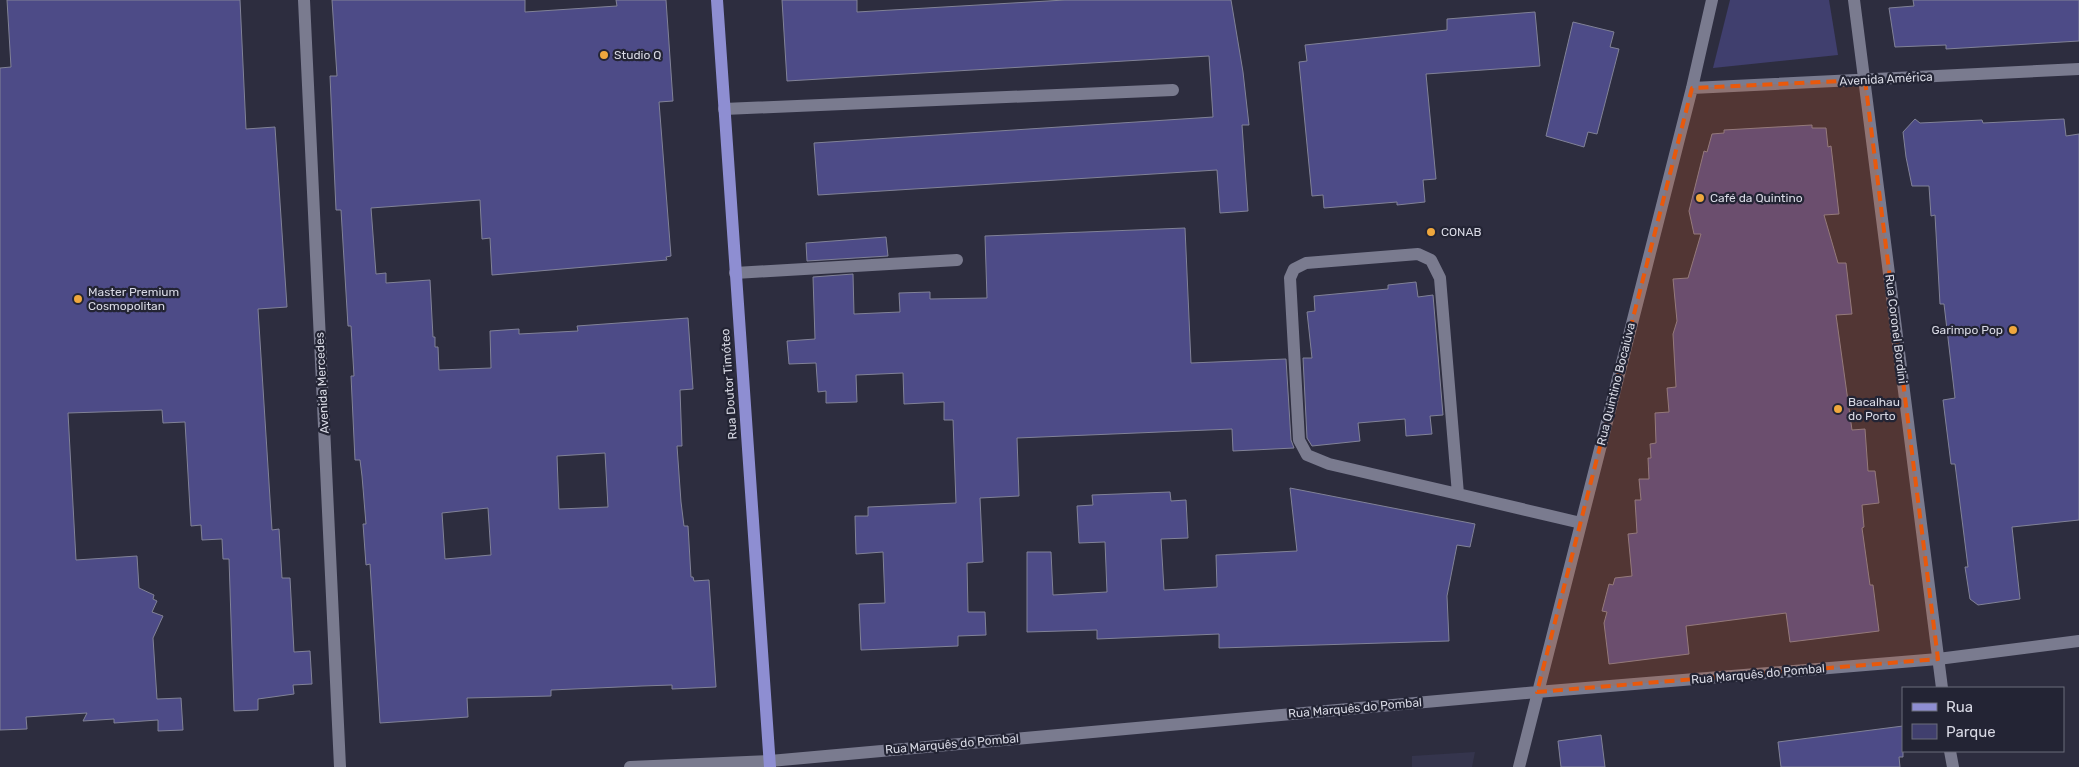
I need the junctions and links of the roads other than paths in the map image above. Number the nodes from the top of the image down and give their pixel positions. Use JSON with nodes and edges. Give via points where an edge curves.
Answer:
{"nodes":[{"id":1,"x":304,"y":0,"type":"edge"},
{"id":2,"x":717,"y":0,"type":"edge"},
{"id":3,"x":1712,"y":0,"type":"edge"},
{"id":4,"x":1854,"y":0,"type":"edge"},
{"id":5,"x":2079,"y":69,"type":"edge"},
{"id":6,"x":1864,"y":80,"type":"junction"},
{"id":7,"x":1692,"y":88,"type":"junction"},
{"id":8,"x":1173,"y":90,"type":"dead end"},
{"id":9,"x":724,"y":109,"type":"junction"},
{"id":10,"x":957,"y":260,"type":"dead end"},
{"id":11,"x":736,"y":273,"type":"junction"},
{"id":12,"x":1458,"y":494,"type":"junction"},
{"id":13,"x":1580,"y":522,"type":"junction"},
{"id":14,"x":2079,"y":640,"type":"edge"},
{"id":15,"x":1938,"y":659,"type":"junction"},
{"id":16,"x":1942,"y":687,"type":"edge"},
{"id":17,"x":1537,"y":692,"type":"junction"},
{"id":18,"x":1950,"y":752,"type":"edge"},
{"id":19,"x":770,"y":764,"type":"edge"},
{"id":20,"x":340,"y":767,"type":"edge"},
{"id":21,"x":630,"y":767,"type":"edge"},
{"id":22,"x":1519,"y":767,"type":"edge"},
{"id":23,"x":1952,"y":767,"type":"edge"}],
"edges":[{"from":1,"to":20,"type":"street","name":"Avenida Mercedes"},
{"from":2,"to":9,"type":"main road","name":"Rua Doutor Timóteo"},
{"from":3,"to":7,"type":"street","name":"Rua Quintino Bocaiúva"},
{"from":4,"to":6,"type":"street","name":"Rua Coronel Bordini"},
{"from":5,"to":6,"type":"street","name":"Avenida América"},
{"from":6,"to":7,"type":"street","name":"Avenida América"},
{"from":6,"to":15,"type":"street","name":"Rua Coronel Bordini"},
{"from":7,"to":13,"type":"street","name":"Rua Quintino Bocaiúva"},
{"from":8,"to":9,"type":"street"},
{"from":9,"to":11,"type":"main road","name":"Rua Doutor Timóteo"},
{"from":10,"to":11,"type":"street"},
{"from":11,"to":19,"type":"main road","name":"Rua Doutor Timóteo"},
{"from":12,"to":12,"type":"street","via":[[1329,464],[1306,455],[1299,440],[1290,278],[1294,269],[1306,263],[1418,254],[1431,260],[1440,278]]},
{"from":12,"to":13,"type":"street"},
{"from":13,"to":17,"type":"street","name":"Rua Quintino Bocaiúva"},
{"from":14,"to":15,"type":"street","name":"Rua Marquês do Pombal"},
{"from":15,"to":16,"type":"street","name":"Rua Coronel Bordini"},
{"from":15,"to":17,"type":"street","name":"Rua Marquês do Pombal"},
{"from":17,"to":19,"type":"street","name":"Rua Marquês do Pombal"},
{"from":17,"to":22,"type":"street","name":"Rua Quintino Bocaiúva"},
{"from":18,"to":23,"type":"street"},
{"from":19,"to":21,"type":"street","name":"Rua Marquês do Pombal"}]}
